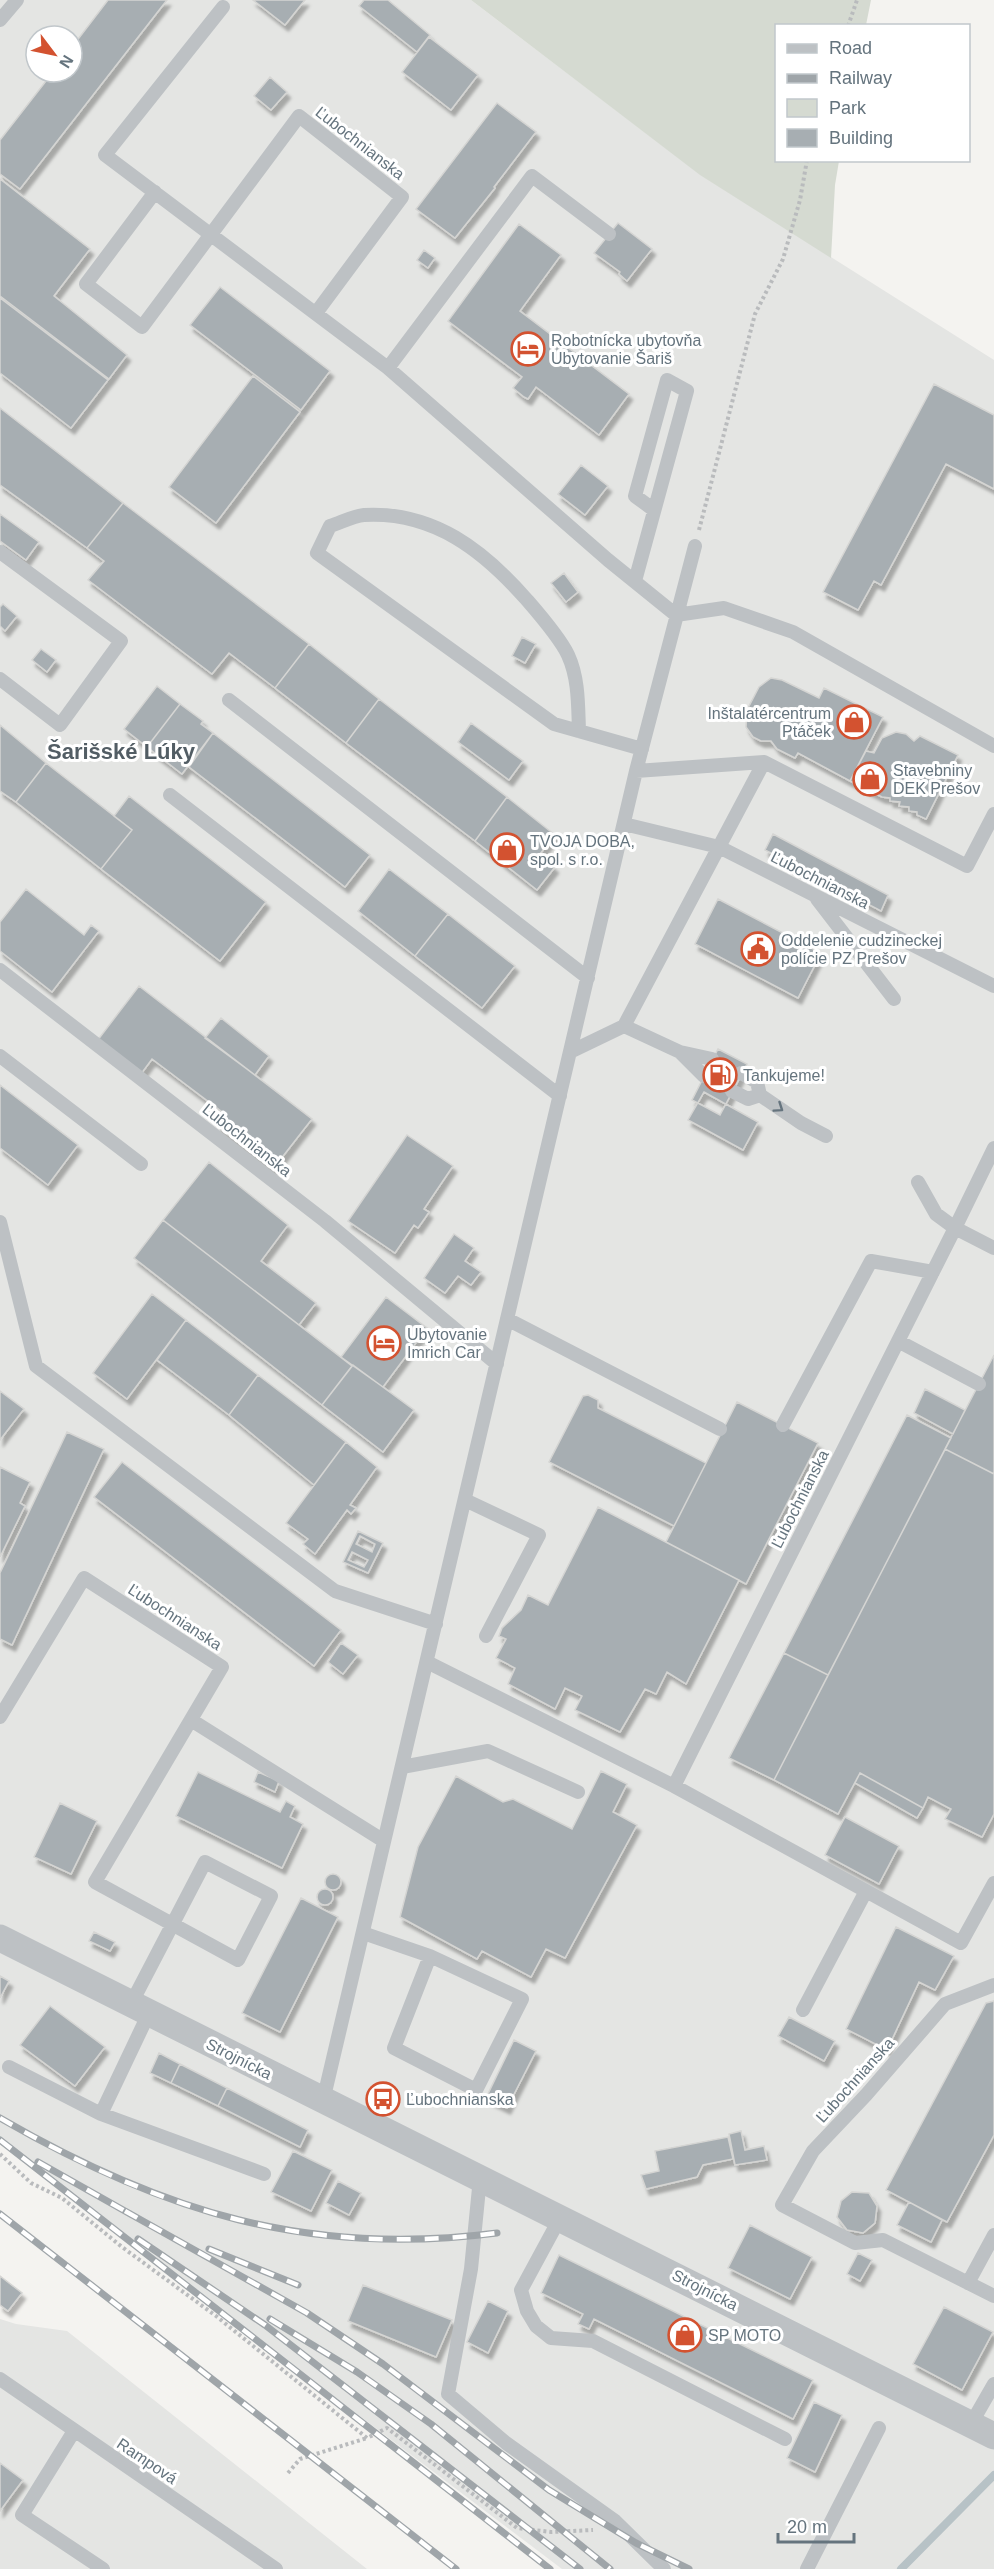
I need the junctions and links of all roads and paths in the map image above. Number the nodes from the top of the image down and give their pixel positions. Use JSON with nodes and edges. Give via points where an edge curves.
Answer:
{"nodes":[{"id":1,"x":17,"y":0,"type":"edge"},
{"id":2,"x":857,"y":0,"type":"edge"},
{"id":3,"x":223,"y":7,"type":"dead end"},
{"id":4,"x":0,"y":20,"type":"edge"},
{"id":5,"x":849,"y":24,"type":"edge"},
{"id":6,"x":807,"y":162,"type":"edge"},
{"id":7,"x":155,"y":192,"type":"junction"},
{"id":8,"x":212,"y":234,"type":"junction"},
{"id":9,"x":609,"y":234,"type":"dead end"},
{"id":10,"x":316,"y":313,"type":"junction"},
{"id":11,"x":388,"y":368,"type":"junction"},
{"id":12,"x":654,"y":510,"type":"junction"},
{"id":13,"x":695,"y":546,"type":"joint"},
{"id":14,"x":0,"y":552,"type":"edge"},
{"id":15,"x":635,"y":581,"type":"junction"},
{"id":16,"x":676,"y":615,"type":"junction"},
{"id":17,"x":0,"y":679,"type":"edge"},
{"id":18,"x":229,"y":700,"type":"dead end"},
{"id":19,"x":579,"y":731,"type":"junction"},
{"id":20,"x":994,"y":746,"type":"edge"},
{"id":21,"x":642,"y":749,"type":"junction"},
{"id":22,"x":764,"y":762,"type":"junction"},
{"id":23,"x":636,"y":771,"type":"junction"},
{"id":24,"x":170,"y":795,"type":"dead end"},
{"id":25,"x":994,"y":814,"type":"edge"},
{"id":26,"x":624,"y":824,"type":"junction"},
{"id":27,"x":718,"y":847,"type":"junction"},
{"id":28,"x":814,"y":895,"type":"junction"},
{"id":29,"x":0,"y":970,"type":"edge"},
{"id":30,"x":588,"y":978,"type":"junction"},
{"id":31,"x":994,"y":986,"type":"edge"},
{"id":32,"x":894,"y":999,"type":"dead end"},
{"id":33,"x":624,"y":1026,"type":"junction"},
{"id":34,"x":570,"y":1052,"type":"junction"},
{"id":35,"x":680,"y":1053,"type":"junction"},
{"id":36,"x":0,"y":1056,"type":"edge"},
{"id":37,"x":712,"y":1059,"type":"dead end"},
{"id":38,"x":741,"y":1073,"type":"dead end"},
{"id":39,"x":704,"y":1076,"type":"dead end"},
{"id":40,"x":732,"y":1091,"type":"dead end"},
{"id":41,"x":760,"y":1095,"type":"junction"},
{"id":42,"x":560,"y":1096,"type":"junction"},
{"id":43,"x":826,"y":1136,"type":"dead end"},
{"id":44,"x":994,"y":1148,"type":"edge"},
{"id":45,"x":141,"y":1164,"type":"dead end"},
{"id":46,"x":918,"y":1182,"type":"dead end"},
{"id":47,"x":0,"y":1222,"type":"edge"},
{"id":48,"x":955,"y":1228,"type":"junction"},
{"id":49,"x":994,"y":1248,"type":"edge"},
{"id":50,"x":933,"y":1272,"type":"junction"},
{"id":51,"x":507,"y":1319,"type":"junction"},
{"id":52,"x":898,"y":1341,"type":"junction"},
{"id":53,"x":497,"y":1364,"type":"junction"},
{"id":54,"x":979,"y":1384,"type":"dead end"},
{"id":55,"x":783,"y":1425,"type":"dead end"},
{"id":56,"x":720,"y":1430,"type":"dead end"},
{"id":57,"x":465,"y":1500,"type":"junction"},
{"id":58,"x":436,"y":1624,"type":"junction"},
{"id":59,"x":486,"y":1636,"type":"dead end"},
{"id":60,"x":427,"y":1662,"type":"junction"},
{"id":61,"x":0,"y":1717,"type":"edge"},
{"id":62,"x":191,"y":1719,"type":"junction"},
{"id":63,"x":402,"y":1767,"type":"junction"},
{"id":64,"x":674,"y":1786,"type":"junction"},
{"id":65,"x":578,"y":1792,"type":"dead end"},
{"id":66,"x":384,"y":1841,"type":"junction"},
{"id":67,"x":994,"y":1883,"type":"edge"},
{"id":68,"x":866,"y":1890,"type":"junction"},
{"id":69,"x":989,"y":1903,"type":"edge"},
{"id":70,"x":172,"y":1926,"type":"junction"},
{"id":71,"x":363,"y":1933,"type":"junction"},
{"id":72,"x":0,"y":1938,"type":"edge"},
{"id":73,"x":430,"y":1956,"type":"junction"},
{"id":74,"x":994,"y":1985,"type":"edge"},
{"id":75,"x":140,"y":2008,"type":"junction"},
{"id":76,"x":803,"y":2010,"type":"dead end"},
{"id":77,"x":9,"y":2067,"type":"dead end"},
{"id":78,"x":323,"y":2101,"type":"junction"},
{"id":79,"x":101,"y":2114,"type":"junction"},
{"id":80,"x":0,"y":2154,"type":"edge"},
{"id":81,"x":264,"y":2174,"type":"dead end"},
{"id":82,"x":480,"y":2178,"type":"junction"},
{"id":83,"x":560,"y":2218,"type":"junction"},
{"id":84,"x":994,"y":2235,"type":"edge"},
{"id":85,"x":968,"y":2283,"type":"junction"},
{"id":86,"x":994,"y":2296,"type":"edge"},
{"id":87,"x":0,"y":2379,"type":"edge"},
{"id":88,"x":994,"y":2384,"type":"edge"},
{"id":89,"x":879,"y":2428,"type":"dead end"},
{"id":90,"x":74,"y":2430,"type":"junction"},
{"id":91,"x":983,"y":2430,"type":"edge"},
{"id":92,"x":367,"y":2438,"type":"junction"},
{"id":93,"x":784,"y":2439,"type":"dead end"},
{"id":94,"x":288,"y":2473,"type":"dead end"},
{"id":95,"x":596,"y":2530,"type":"dead end"},
{"id":96,"x":103,"y":2569,"type":"edge"},
{"id":97,"x":276,"y":2569,"type":"edge"},
{"id":98,"x":664,"y":2569,"type":"edge"},
{"id":99,"x":807,"y":2569,"type":"edge"}],
"edges":[{"from":1,"to":4,"type":"lane"},
{"from":2,"to":5,"type":"path"},
{"from":3,"to":7,"type":"lane","via":[[105,155]]},
{"from":6,"to":13,"type":"path","via":[[783,260],[755,314]]},
{"from":7,"to":8,"type":"lane"},
{"from":7,"to":8,"type":"lane","name":"Ľubochnianska","via":[[87,284],[142,327]]},
{"from":8,"to":10,"type":"lane"},
{"from":8,"to":10,"type":"lane","name":"Ľubochnianska","via":[[299,116],[402,197]]},
{"from":9,"to":11,"type":"lane","via":[[532,176]]},
{"from":10,"to":11,"type":"lane"},
{"from":11,"to":15,"type":"lane"},
{"from":12,"to":12,"type":"lane","via":[[687,391],[667,380],[635,496]]},
{"from":12,"to":15,"type":"lane"},
{"from":13,"to":16,"type":"lane"},
{"from":14,"to":17,"type":"lane","via":[[121,641],[60,725]]},
{"from":15,"to":16,"type":"lane"},
{"from":16,"to":20,"type":"lane","via":[[724,608],[793,632]]},
{"from":16,"to":21,"type":"lane"},
{"from":18,"to":30,"type":"lane"},
{"from":19,"to":19,"type":"lane","via":[[554,724],[317,553],[330,526],[362,515],[413,518],[462,540],[500,570],[568,654],[577,686]]},
{"from":19,"to":21,"type":"lane"},
{"from":21,"to":23,"type":"lane"},
{"from":22,"to":23,"type":"lane"},
{"from":22,"to":25,"type":"lane","via":[[967,866]]},
{"from":22,"to":27,"type":"lane"},
{"from":23,"to":26,"type":"lane"},
{"from":24,"to":42,"type":"lane"},
{"from":26,"to":27,"type":"lane","name":"Ľubochnianska"},
{"from":26,"to":30,"type":"lane"},
{"from":27,"to":28,"type":"lane","name":"Ľubochnianska"},
{"from":27,"to":33,"type":"lane"},
{"from":28,"to":31,"type":"lane","name":"Ľubochnianska"},
{"from":28,"to":32,"type":"lane"},
{"from":29,"to":53,"type":"lane","name":"Ľubochnianska","via":[[325,1221]]},
{"from":30,"to":34,"type":"lane"},
{"from":33,"to":34,"type":"lane"},
{"from":33,"to":35,"type":"lane"},
{"from":34,"to":42,"type":"lane"},
{"from":35,"to":37,"type":"lane"},
{"from":35,"to":39,"type":"lane"},
{"from":36,"to":45,"type":"lane"},
{"from":38,"to":41,"type":"lane","via":[[757,1082]]},
{"from":40,"to":41,"type":"lane","via":[[748,1099]]},
{"from":41,"to":43,"type":"lane","one_way":true},
{"from":42,"to":51,"type":"lane"},
{"from":44,"to":48,"type":"lane","name":"Ľubochnianska"},
{"from":46,"to":48,"type":"lane","via":[[936,1214]]},
{"from":47,"to":58,"type":"lane","via":[[36,1366],[335,1590]]},
{"from":48,"to":49,"type":"lane"},
{"from":48,"to":50,"type":"lane","name":"Ľubochnianska"},
{"from":50,"to":52,"type":"lane","name":"Ľubochnianska"},
{"from":50,"to":55,"type":"lane","via":[[871,1262]]},
{"from":51,"to":53,"type":"lane"},
{"from":51,"to":56,"type":"lane"},
{"from":52,"to":54,"type":"lane"},
{"from":52,"to":64,"type":"lane","name":"Ľubochnianska"},
{"from":53,"to":57,"type":"lane"},
{"from":57,"to":58,"type":"lane"},
{"from":57,"to":59,"type":"lane","via":[[539,1535]]},
{"from":58,"to":60,"type":"lane"},
{"from":60,"to":63,"type":"lane"},
{"from":60,"to":64,"type":"lane"},
{"from":61,"to":62,"type":"lane","name":"Ľubochnianska","via":[[84,1578],[222,1667]]},
{"from":62,"to":66,"type":"lane"},
{"from":62,"to":70,"type":"lane","name":"Ľubochnianska","via":[[95,1882]]},
{"from":63,"to":65,"type":"lane","via":[[488,1751]]},
{"from":63,"to":66,"type":"lane"},
{"from":64,"to":68,"type":"lane"},
{"from":66,"to":71,"type":"lane"},
{"from":67,"to":69,"type":"lane"},
{"from":68,"to":69,"type":"lane","via":[[961,1943]]},
{"from":68,"to":76,"type":"lane"},
{"from":70,"to":70,"type":"lane","via":[[205,1862],[271,1896],[238,1960]]},
{"from":70,"to":75,"type":"lane"},
{"from":71,"to":73,"type":"lane"},
{"from":71,"to":78,"type":"lane"},
{"from":72,"to":75,"type":"street","name":"Strojnícka"},
{"from":73,"to":73,"type":"lane","via":[[522,1999],[476,2090],[394,2048]]},
{"from":74,"to":85,"type":"lane","name":"Ľubochnianska","via":[[945,2004],[813,2151],[782,2205],[855,2243],[883,2240]]},
{"from":75,"to":78,"type":"street","name":"Strojnícka"},
{"from":75,"to":79,"type":"lane"},
{"from":77,"to":79,"type":"lane"},
{"from":78,"to":82,"type":"street","name":"Strojnícka"},
{"from":79,"to":81,"type":"lane"},
{"from":80,"to":92,"type":"path","via":[[31,2183],[62,2198],[216,2316]]},
{"from":82,"to":83,"type":"street","name":"Strojnícka"},
{"from":82,"to":98,"type":"lane","via":[[471,2269],[448,2394],[506,2443],[615,2521]]},
{"from":83,"to":91,"type":"street","name":"Strojnícka"},
{"from":83,"to":93,"type":"lane","via":[[521,2290],[536,2326],[551,2338],[593,2342]]},
{"from":84,"to":85,"type":"lane"},
{"from":85,"to":86,"type":"lane","name":"Ľubochnianska"},
{"from":87,"to":90,"type":"lane","name":"Rampová"},
{"from":88,"to":91,"type":"lane"},
{"from":89,"to":99,"type":"lane"},
{"from":90,"to":96,"type":"lane","via":[[22,2515]]},
{"from":90,"to":97,"type":"lane","name":"Rampová"},
{"from":92,"to":94,"type":"path","via":[[300,2459]]},
{"from":92,"to":95,"type":"path","via":[[387,2428],[517,2528],[551,2532]]}]}
